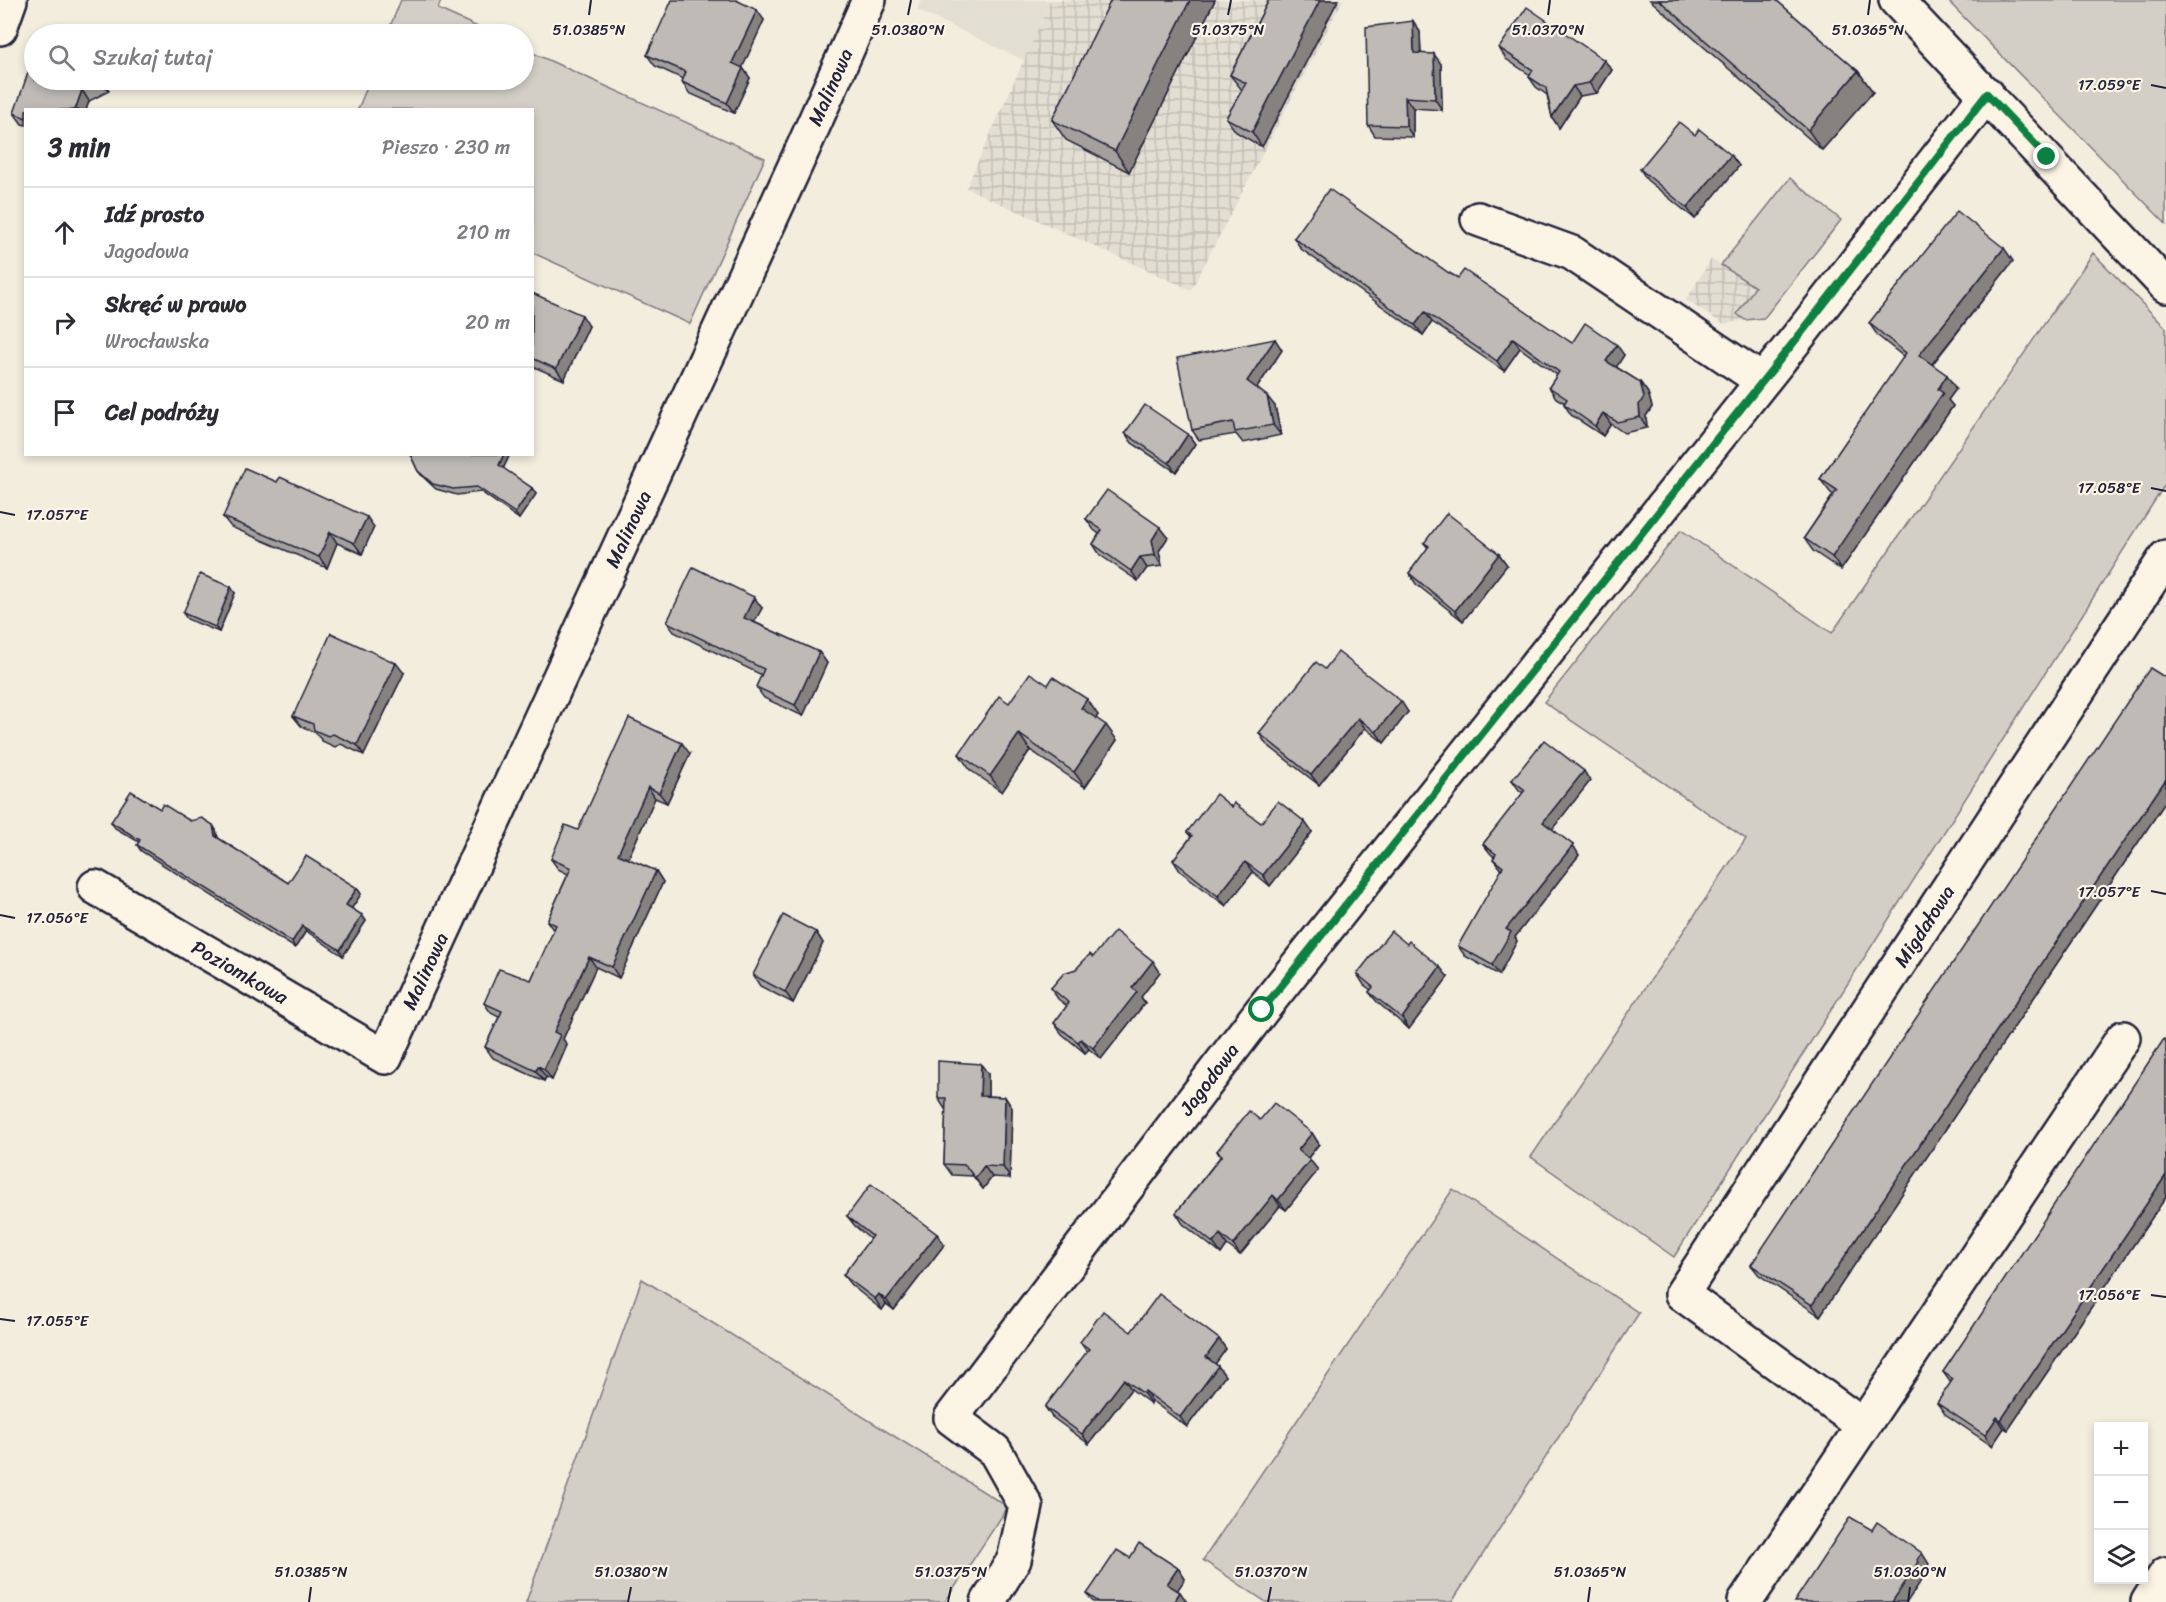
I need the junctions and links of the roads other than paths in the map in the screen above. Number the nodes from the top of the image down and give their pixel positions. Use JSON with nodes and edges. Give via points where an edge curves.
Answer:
{"nodes":[{"id":1,"x":10,"y":0,"type":"edge"},
{"id":2,"x":869,"y":0,"type":"edge"},
{"id":3,"x":1896,"y":0,"type":"edge"},
{"id":4,"x":0,"y":28,"type":"edge"},
{"id":5,"x":1987,"y":94,"type":"junction"},
{"id":6,"x":1478,"y":219,"type":"dead end"},
{"id":7,"x":2166,"y":286,"type":"edge"},
{"id":8,"x":1761,"y":380,"type":"junction"},
{"id":9,"x":2166,"y":557,"type":"edge"},
{"id":10,"x":94,"y":887,"type":"dead end"},
{"id":11,"x":2123,"y":1038,"type":"dead end"},
{"id":12,"x":386,"y":1058,"type":"joint"},
{"id":13,"x":1862,"y":1424,"type":"junction"},
{"id":14,"x":2166,"y":1574,"type":"edge"},
{"id":15,"x":988,"y":1602,"type":"edge"},
{"id":16,"x":1744,"y":1602,"type":"edge"},
{"id":17,"x":2148,"y":1602,"type":"edge"}],
"edges":[{"from":1,"to":4,"type":"street"},
{"from":2,"to":12,"type":"street","name":"Malinowa"},
{"from":3,"to":5,"type":"street"},
{"from":5,"to":7,"type":"street"},
{"from":5,"to":8,"type":"street","name":"Jagodowa"},
{"from":6,"to":8,"type":"street","via":[[1572,253]]},
{"from":8,"to":15,"type":"street","name":"Jagodowa","via":[[1262,1010],[951,1418],[995,1451],[1026,1506],[1014,1560]]},
{"from":9,"to":13,"type":"street","name":"Migdałowa","via":[[1682,1294]]},
{"from":10,"to":12,"type":"street","name":"Poziomkowa"},
{"from":11,"to":13,"type":"street"},
{"from":13,"to":16,"type":"street"},
{"from":14,"to":17,"type":"street"}]}
